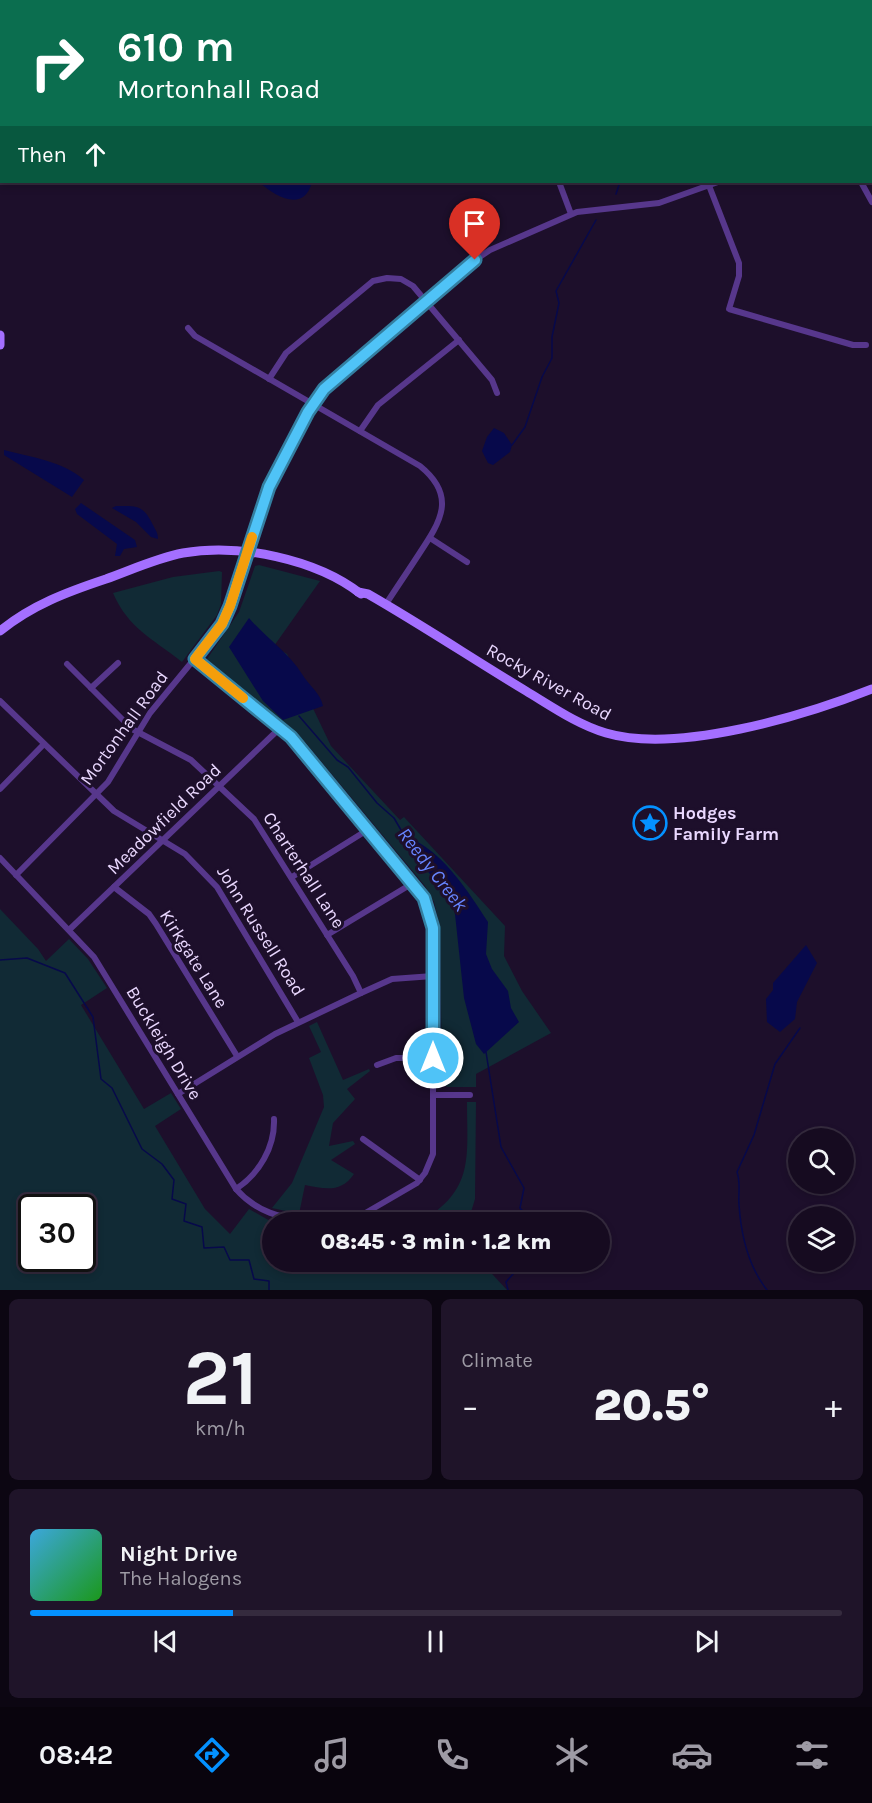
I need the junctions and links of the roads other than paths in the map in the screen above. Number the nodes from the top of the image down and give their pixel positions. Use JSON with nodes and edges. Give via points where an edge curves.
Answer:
{"nodes":[{"id":1,"x":559,"y":183,"type":"edge"},
{"id":2,"x":708,"y":183,"type":"edge"},
{"id":3,"x":862,"y":183,"type":"edge"},
{"id":4,"x":872,"y":202,"type":"edge"},
{"id":5,"x":571,"y":214,"type":"junction"},
{"id":6,"x":426,"y":301,"type":"junction"},
{"id":7,"x":188,"y":328,"type":"dead end"},
{"id":8,"x":0,"y":335,"type":"edge"},
{"id":9,"x":459,"y":340,"type":"junction"},
{"id":10,"x":0,"y":345,"type":"edge"},
{"id":11,"x":866,"y":345,"type":"dead end"},
{"id":12,"x":268,"y":379,"type":"junction"},
{"id":13,"x":497,"y":393,"type":"dead end"},
{"id":14,"x":314,"y":405,"type":"junction"},
{"id":15,"x":360,"y":431,"type":"junction"},
{"id":16,"x":430,"y":538,"type":"junction"},
{"id":17,"x":248,"y":551,"type":"junction"},
{"id":18,"x":467,"y":562,"type":"dead end"},
{"id":19,"x":358,"y":592,"type":"junction"},
{"id":20,"x":386,"y":604,"type":"junction"},
{"id":21,"x":426,"y":630,"type":"junction"},
{"id":22,"x":0,"y":631,"type":"edge"},
{"id":23,"x":195,"y":659,"type":"junction"},
{"id":24,"x":118,"y":663,"type":"dead end"},
{"id":25,"x":67,"y":664,"type":"dead end"},
{"id":26,"x":91,"y":688,"type":"junction"},
{"id":27,"x":872,"y":689,"type":"edge"},
{"id":28,"x":0,"y":701,"type":"edge"},
{"id":29,"x":280,"y":728,"type":"junction"},
{"id":30,"x":138,"y":733,"type":"junction"},
{"id":31,"x":44,"y":744,"type":"junction"},
{"id":32,"x":219,"y":786,"type":"junction"},
{"id":33,"x":0,"y":789,"type":"edge"},
{"id":34,"x":96,"y":794,"type":"junction"},
{"id":35,"x":369,"y":830,"type":"junction"},
{"id":36,"x":162,"y":841,"type":"junction"},
{"id":37,"x":0,"y":858,"type":"edge"},
{"id":38,"x":16,"y":874,"type":"junction"},
{"id":39,"x":292,"y":877,"type":"junction"},
{"id":40,"x":413,"y":883,"type":"junction"},
{"id":41,"x":114,"y":887,"type":"junction"},
{"id":42,"x":69,"y":930,"type":"junction"},
{"id":43,"x":327,"y":935,"type":"junction"},
{"id":44,"x":433,"y":976,"type":"junction"},
{"id":45,"x":361,"y":993,"type":"junction"},
{"id":46,"x":298,"y":1022,"type":"junction"},
{"id":47,"x":237,"y":1056,"type":"junction"},
{"id":48,"x":433,"y":1058,"type":"junction"},
{"id":49,"x":377,"y":1065,"type":"dead end"},
{"id":50,"x":178,"y":1094,"type":"junction"},
{"id":51,"x":433,"y":1095,"type":"junction"},
{"id":52,"x":470,"y":1095,"type":"dead end"},
{"id":53,"x":274,"y":1119,"type":"dead end"},
{"id":54,"x":363,"y":1139,"type":"dead end"},
{"id":55,"x":420,"y":1180,"type":"junction"},
{"id":56,"x":236,"y":1189,"type":"junction"},
{"id":57,"x":266,"y":1212,"type":"edge"},
{"id":58,"x":367,"y":1212,"type":"edge"}],
"edges":[{"from":1,"to":5,"type":"street"},
{"from":2,"to":5,"type":"street","name":"Mortonhall Road","via":[[659,202]]},
{"from":2,"to":11,"type":"street","via":[[739,263],[729,309],[853,345]]},
{"from":3,"to":4,"type":"street"},
{"from":5,"to":6,"type":"street","name":"Mortonhall Road","via":[[490,250]]},
{"from":6,"to":9,"type":"street"},
{"from":6,"to":12,"type":"street","via":[[413,286],[400,279],[373,281],[286,353]]},
{"from":6,"to":14,"type":"street","name":"Mortonhall Road","via":[[331,381]]},
{"from":7,"to":12,"type":"street"},
{"from":8,"to":10,"type":"street"},
{"from":9,"to":13,"type":"street","via":[[492,380]]},
{"from":9,"to":15,"type":"street","via":[[378,405]]},
{"from":12,"to":14,"type":"street"},
{"from":14,"to":15,"type":"street"},
{"from":14,"to":17,"type":"street","name":"Mortonhall Road","via":[[280,464]]},
{"from":15,"to":16,"type":"street","via":[[432,476],[442,499],[441,515]]},
{"from":16,"to":18,"type":"street"},
{"from":16,"to":20,"type":"street"},
{"from":17,"to":19,"type":"street","name":"Rocky River Road","via":[[296,562]]},
{"from":17,"to":22,"type":"street","name":"Rocky River Road","via":[[205,550],[168,556],[46,601]]},
{"from":17,"to":23,"type":"street","name":"Mortonhall Road","via":[[222,624]]},
{"from":19,"to":20,"type":"street","name":"Rocky River Road"},
{"from":19,"to":21,"type":"street","name":"Rocky River Road","via":[[418,629]]},
{"from":20,"to":21,"type":"street","name":"Rocky River Road"},
{"from":21,"to":27,"type":"street","name":"Rocky River Road","via":[[571,717],[627,738],[682,736],[765,723],[826,707]]},
{"from":23,"to":29,"type":"street"},
{"from":23,"to":30,"type":"street","name":"Mortonhall Road"},
{"from":24,"to":26,"type":"street"},
{"from":25,"to":26,"type":"street","name":"Charterhall Lane"},
{"from":26,"to":30,"type":"street","name":"Charterhall Lane"},
{"from":28,"to":31,"type":"street","name":"John Russell Road"},
{"from":29,"to":32,"type":"street","name":"Meadowfield Road"},
{"from":29,"to":35,"type":"street"},
{"from":30,"to":32,"type":"street","name":"Charterhall Lane","via":[[191,760]]},
{"from":30,"to":34,"type":"street","name":"Mortonhall Road","via":[[116,771]]},
{"from":31,"to":33,"type":"street"},
{"from":31,"to":34,"type":"street","name":"John Russell Road"},
{"from":32,"to":36,"type":"street","name":"Meadowfield Road"},
{"from":32,"to":39,"type":"street","name":"Charterhall Lane","via":[[254,819]]},
{"from":34,"to":36,"type":"street","name":"John Russell Road","via":[[119,815]]},
{"from":34,"to":38,"type":"street","name":"Mortonhall Road"},
{"from":35,"to":39,"type":"street"},
{"from":35,"to":40,"type":"street"},
{"from":36,"to":41,"type":"street","name":"Meadowfield Road"},
{"from":36,"to":46,"type":"street","name":"John Russell Road","via":[[185,854],[217,887]]},
{"from":37,"to":38,"type":"street","name":"Buckleigh Drive"},
{"from":38,"to":42,"type":"street","name":"Buckleigh Drive"},
{"from":39,"to":43,"type":"street","name":"Charterhall Lane"},
{"from":40,"to":43,"type":"street"},
{"from":40,"to":44,"type":"street","via":[[424,898],[433,928]]},
{"from":41,"to":42,"type":"street","name":"Meadowfield Road"},
{"from":41,"to":47,"type":"street","name":"Kirkgate Lane","via":[[156,924]]},
{"from":42,"to":50,"type":"street","name":"Buckleigh Drive","via":[[94,957]]},
{"from":43,"to":45,"type":"street","name":"Charterhall Lane"},
{"from":44,"to":45,"type":"street","via":[[392,979]]},
{"from":44,"to":48,"type":"street"},
{"from":45,"to":46,"type":"street"},
{"from":46,"to":47,"type":"street"},
{"from":47,"to":50,"type":"street"},
{"from":48,"to":49,"type":"street","via":[[396,1058]]},
{"from":48,"to":51,"type":"street"},
{"from":50,"to":56,"type":"street","name":"Buckleigh Drive"},
{"from":51,"to":52,"type":"street"},
{"from":51,"to":55,"type":"street","via":[[433,1154]]},
{"from":53,"to":56,"type":"street","via":[[274,1130],[260,1167]]},
{"from":54,"to":55,"type":"street"},
{"from":55,"to":58,"type":"street"},
{"from":56,"to":57,"type":"street","name":"Buckleigh Drive"}]}
